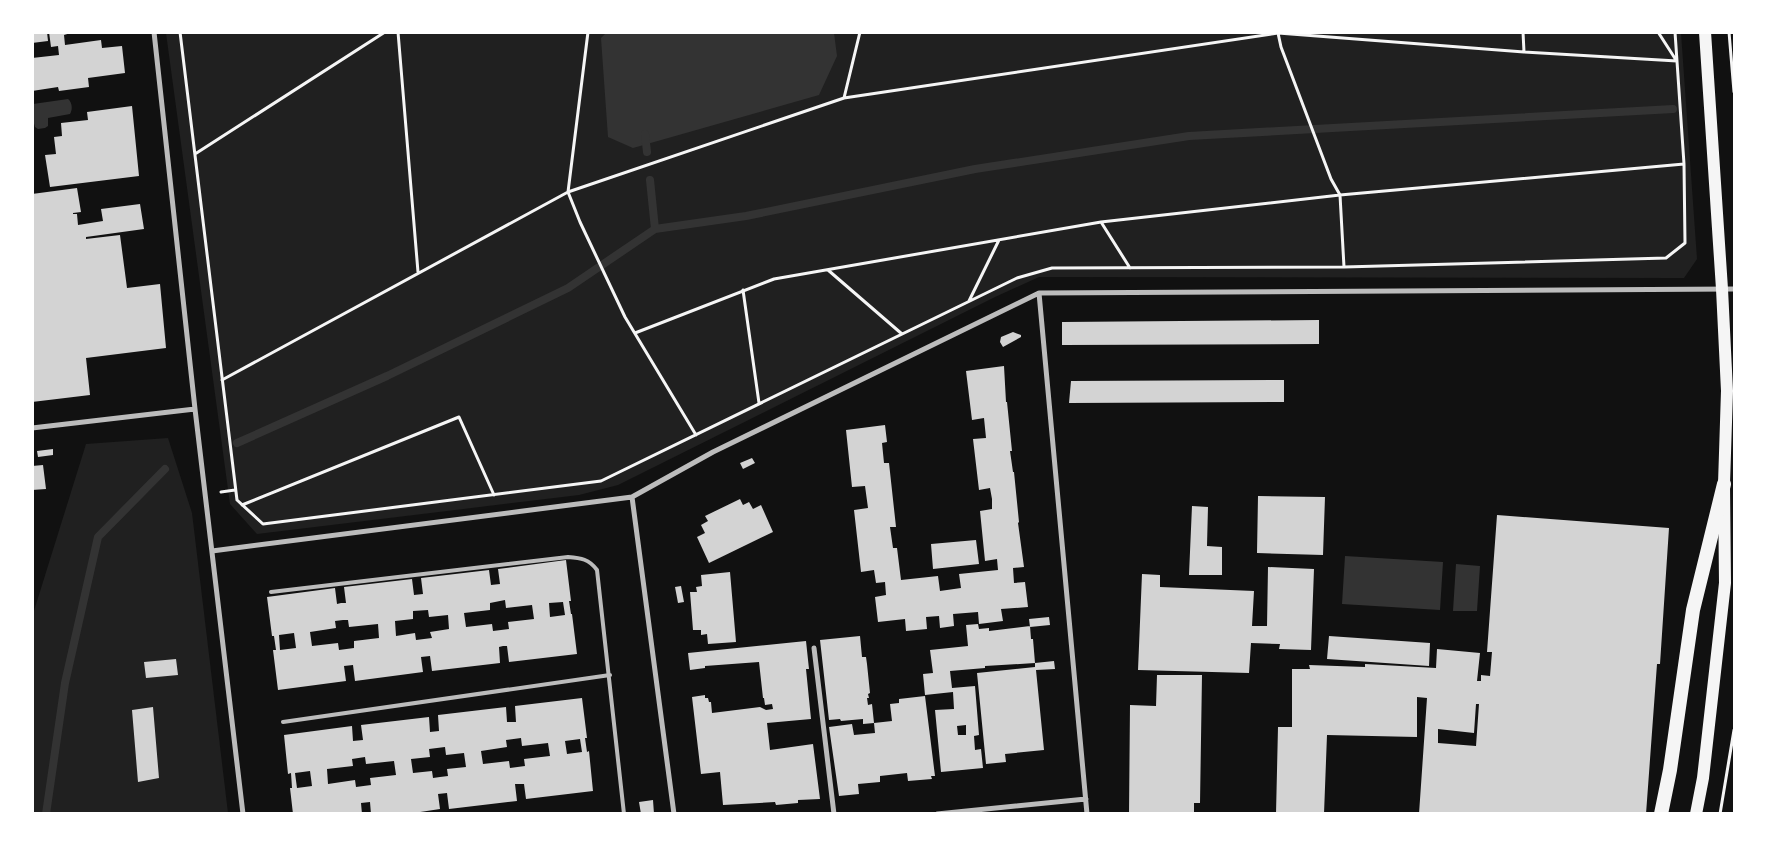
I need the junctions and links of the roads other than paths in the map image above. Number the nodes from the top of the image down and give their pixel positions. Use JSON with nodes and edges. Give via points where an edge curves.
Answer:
{"nodes":[{"id":1,"x":154,"y":32,"type":"edge"},
{"id":2,"x":1705,"y":32,"type":"edge"},
{"id":3,"x":1728,"y":289,"type":"edge"},
{"id":4,"x":1039,"y":293,"type":"junction"},
{"id":5,"x":195,"y":409,"type":"junction"},
{"id":6,"x":32,"y":428,"type":"edge"},
{"id":7,"x":1724,"y":484,"type":"junction"},
{"id":8,"x":632,"y":497,"type":"junction"},
{"id":9,"x":212,"y":551,"type":"junction"},
{"id":10,"x":272,"y":592,"type":"dead end"},
{"id":11,"x":814,"y":648,"type":"dead end"},
{"id":12,"x":610,"y":675,"type":"junction"},
{"id":13,"x":283,"y":722,"type":"dead end"},
{"id":14,"x":1086,"y":799,"type":"junction"},
{"id":15,"x":243,"y":814,"type":"edge"},
{"id":16,"x":624,"y":814,"type":"edge"},
{"id":17,"x":674,"y":814,"type":"edge"},
{"id":18,"x":834,"y":814,"type":"edge"},
{"id":19,"x":938,"y":814,"type":"edge"},
{"id":20,"x":1087,"y":814,"type":"edge"},
{"id":21,"x":1662,"y":814,"type":"edge"},
{"id":22,"x":1696,"y":814,"type":"edge"}],
"edges":[{"from":1,"to":5,"type":"street"},
{"from":2,"to":3,"type":"main road"},
{"from":3,"to":4,"type":"street"},
{"from":3,"to":7,"type":"main road"},
{"from":4,"to":8,"type":"street","via":[[713,452]]},
{"from":4,"to":14,"type":"street"},
{"from":5,"to":6,"type":"street"},
{"from":5,"to":9,"type":"street"},
{"from":7,"to":21,"type":"highway","via":[[1693,610]]},
{"from":7,"to":22,"type":"main road","via":[[1725,583]]},
{"from":8,"to":9,"type":"street"},
{"from":8,"to":17,"type":"street"},
{"from":9,"to":15,"type":"street"},
{"from":10,"to":12,"type":"lane","via":[[568,557],[584,559],[597,570]]},
{"from":11,"to":18,"type":"street"},
{"from":12,"to":13,"type":"lane"},
{"from":12,"to":16,"type":"lane"},
{"from":14,"to":19,"type":"street"},
{"from":14,"to":20,"type":"street"}]}
